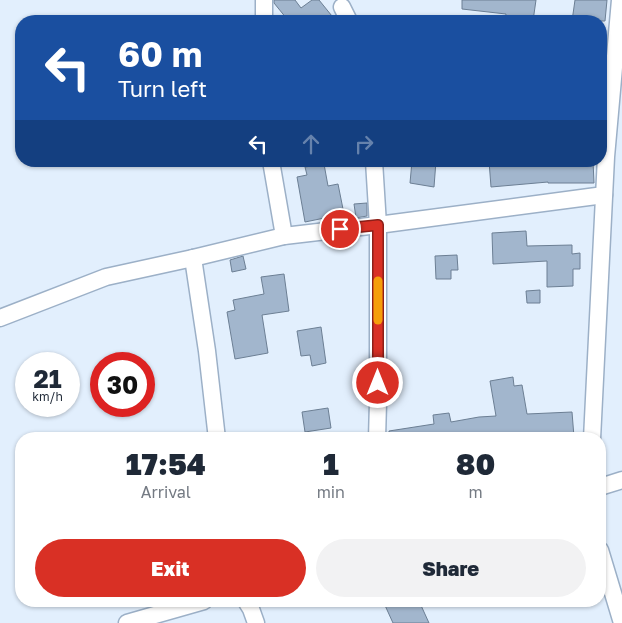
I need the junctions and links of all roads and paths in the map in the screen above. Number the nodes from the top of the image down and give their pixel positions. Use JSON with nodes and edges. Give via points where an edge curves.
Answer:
{"nodes":[{"id":1,"x":264,"y":0,"type":"edge"},
{"id":2,"x":620,"y":0,"type":"edge"},
{"id":3,"x":264,"y":15,"type":"edge"},
{"id":4,"x":614,"y":157,"type":"edge"},
{"id":5,"x":272,"y":167,"type":"edge"},
{"id":6,"x":374,"y":167,"type":"edge"},
{"id":7,"x":604,"y":195,"type":"junction"},
{"id":8,"x":378,"y":225,"type":"junction"},
{"id":9,"x":284,"y":236,"type":"junction"},
{"id":10,"x":193,"y":258,"type":"junction"},
{"id":11,"x":0,"y":318,"type":"edge"},
{"id":12,"x":216,"y":432,"type":"edge"},
{"id":13,"x":377,"y":432,"type":"edge"},
{"id":14,"x":592,"y":432,"type":"edge"},
{"id":15,"x":622,"y":480,"type":"edge"},
{"id":16,"x":606,"y":484,"type":"edge"},
{"id":17,"x":606,"y":570,"type":"edge"},
{"id":18,"x":183,"y":607,"type":"edge"},
{"id":19,"x":250,"y":607,"type":"edge"},
{"id":20,"x":127,"y":623,"type":"edge"},
{"id":21,"x":256,"y":623,"type":"edge"},
{"id":22,"x":622,"y":623,"type":"edge"}],
"edges":[{"from":1,"to":3,"type":"street"},
{"from":2,"to":4,"type":"street"},
{"from":4,"to":7,"type":"street"},
{"from":5,"to":9,"type":"street"},
{"from":6,"to":8,"type":"street"},
{"from":7,"to":8,"type":"street"},
{"from":7,"to":14,"type":"street"},
{"from":8,"to":9,"type":"street"},
{"from":8,"to":13,"type":"street"},
{"from":9,"to":10,"type":"street"},
{"from":10,"to":11,"type":"street","via":[[106,277]]},
{"from":10,"to":12,"type":"street"},
{"from":15,"to":16,"type":"street"},
{"from":17,"to":22,"type":"street"},
{"from":18,"to":20,"type":"street"},
{"from":19,"to":21,"type":"street"}]}
